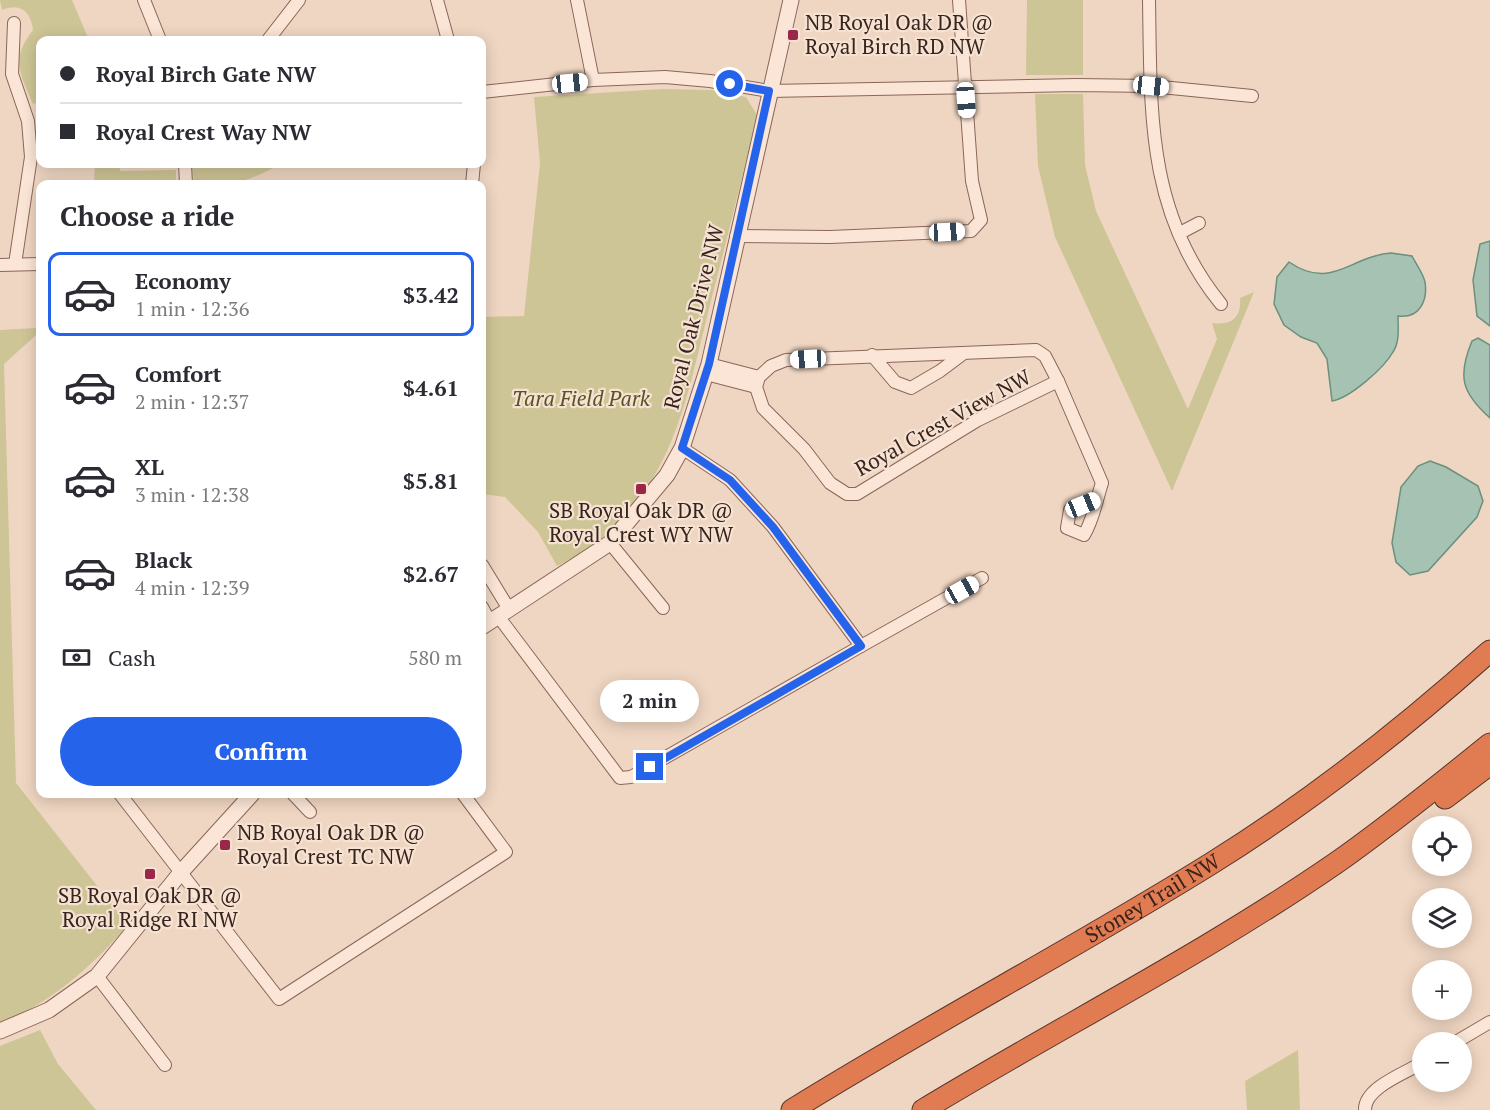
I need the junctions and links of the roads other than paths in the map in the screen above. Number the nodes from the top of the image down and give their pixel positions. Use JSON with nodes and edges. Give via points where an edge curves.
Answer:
{"nodes":[{"id":1,"x":144,"y":0,"type":"edge"},
{"id":2,"x":437,"y":0,"type":"edge"},
{"id":3,"x":577,"y":0,"type":"edge"},
{"id":4,"x":791,"y":0,"type":"edge"},
{"id":5,"x":958,"y":0,"type":"edge"},
{"id":6,"x":1149,"y":0,"type":"edge"},
{"id":7,"x":296,"y":1,"type":"edge"},
{"id":8,"x":14,"y":23,"type":"dead end"},
{"id":9,"x":158,"y":36,"type":"edge"},
{"id":10,"x":271,"y":36,"type":"edge"},
{"id":11,"x":447,"y":36,"type":"edge"},
{"id":12,"x":593,"y":80,"type":"junction"},
{"id":13,"x":1151,"y":86,"type":"junction"},
{"id":14,"x":965,"y":87,"type":"junction"},
{"id":15,"x":769,"y":91,"type":"junction"},
{"id":16,"x":486,"y":92,"type":"edge"},
{"id":17,"x":1252,"y":96,"type":"dead end"},
{"id":18,"x":1199,"y":223,"type":"dead end"},
{"id":19,"x":1180,"y":232,"type":"junction"},
{"id":20,"x":735,"y":236,"type":"junction"},
{"id":21,"x":15,"y":264,"type":"junction"},
{"id":22,"x":36,"y":264,"type":"edge"},
{"id":23,"x":0,"y":265,"type":"edge"},
{"id":24,"x":1221,"y":304,"type":"dead end"},
{"id":25,"x":964,"y":353,"type":"junction"},
{"id":26,"x":872,"y":355,"type":"junction"},
{"id":27,"x":707,"y":369,"type":"junction"},
{"id":28,"x":1058,"y":381,"type":"junction"},
{"id":29,"x":757,"y":382,"type":"junction"},
{"id":30,"x":682,"y":448,"type":"junction"},
{"id":31,"x":1096,"y":499,"type":"dead end"},
{"id":32,"x":610,"y":543,"type":"junction"},
{"id":33,"x":982,"y":578,"type":"dead end"},
{"id":34,"x":486,"y":583,"type":"edge"},
{"id":35,"x":663,"y":608,"type":"dead end"},
{"id":36,"x":494,"y":618,"type":"edge"},
{"id":37,"x":861,"y":646,"type":"junction"},
{"id":38,"x":1490,"y":651,"type":"edge"},
{"id":39,"x":1490,"y":744,"type":"edge"},
{"id":40,"x":1490,"y":764,"type":"edge"},
{"id":41,"x":123,"y":798,"type":"edge"},
{"id":42,"x":248,"y":798,"type":"edge"},
{"id":43,"x":297,"y":798,"type":"edge"},
{"id":44,"x":466,"y":798,"type":"edge"},
{"id":45,"x":310,"y":812,"type":"dead end"},
{"id":46,"x":1335,"y":863,"type":"junction"},
{"id":47,"x":182,"y":871,"type":"junction"},
{"id":48,"x":97,"y":976,"type":"junction"},
{"id":49,"x":1490,"y":1022,"type":"edge"},
{"id":50,"x":0,"y":1031,"type":"edge"},
{"id":51,"x":1472,"y":1033,"type":"edge"},
{"id":52,"x":165,"y":1065,"type":"dead end"},
{"id":53,"x":1412,"y":1069,"type":"edge"},
{"id":54,"x":792,"y":1110,"type":"edge"},
{"id":55,"x":922,"y":1110,"type":"edge"},
{"id":56,"x":1365,"y":1110,"type":"edge"}],
"edges":[{"from":1,"to":9,"type":"street"},
{"from":2,"to":11,"type":"street"},
{"from":3,"to":12,"type":"street"},
{"from":4,"to":15,"type":"street","name":"Royal Oak Drive NW"},
{"from":5,"to":14,"type":"street"},
{"from":6,"to":13,"type":"street"},
{"from":7,"to":10,"type":"street"},
{"from":8,"to":21,"type":"street","via":[[12,74],[28,121],[31,158]]},
{"from":12,"to":15,"type":"street","via":[[665,77]]},
{"from":12,"to":16,"type":"street"},
{"from":13,"to":14,"type":"street"},
{"from":13,"to":17,"type":"street"},
{"from":13,"to":19,"type":"street","via":[[1153,145],[1161,187]]},
{"from":14,"to":15,"type":"street"},
{"from":14,"to":20,"type":"street","via":[[972,181],[981,220],[970,231],[830,237]]},
{"from":15,"to":20,"type":"street","name":"Royal Oak Drive NW"},
{"from":18,"to":19,"type":"street"},
{"from":19,"to":24,"type":"street","via":[[1198,276]]},
{"from":20,"to":27,"type":"street","name":"Royal Oak Drive NW"},
{"from":21,"to":22,"type":"street"},
{"from":21,"to":23,"type":"street"},
{"from":25,"to":26,"type":"street","name":"Royal Crest View NW"},
{"from":25,"to":26,"type":"street","via":[[911,388],[895,382]]},
{"from":25,"to":28,"type":"street","name":"Royal Crest View NW","via":[[1036,350],[1045,356]]},
{"from":26,"to":29,"type":"street","name":"Royal Crest View NW","via":[[786,360],[771,366]]},
{"from":27,"to":29,"type":"street"},
{"from":27,"to":30,"type":"street","name":"Royal Oak Drive NW"},
{"from":28,"to":29,"type":"street","name":"Royal Crest View NW","via":[[978,420],[857,494],[847,494],[830,483],[804,449],[763,408]]},
{"from":28,"to":31,"type":"street","via":[[1102,477]]},
{"from":30,"to":32,"type":"street","name":"Royal Oak Drive NW","via":[[667,475]]},
{"from":30,"to":37,"type":"street","via":[[730,480],[773,527]]},
{"from":32,"to":35,"type":"street"},
{"from":32,"to":36,"type":"street","name":"Royal Oak Drive NW"},
{"from":33,"to":37,"type":"street"},
{"from":34,"to":36,"type":"street"},
{"from":36,"to":37,"type":"street","via":[[620,778],[631,777]]},
{"from":38,"to":54,"type":"highway","name":"Stoney Trail NW","via":[[1337,777],[1213,862]]},
{"from":39,"to":46,"type":"highway"},
{"from":40,"to":46,"type":"highway","via":[[1370,854]]},
{"from":41,"to":47,"type":"street"},
{"from":42,"to":47,"type":"street"},
{"from":43,"to":45,"type":"street"},
{"from":44,"to":47,"type":"street","via":[[507,852],[279,999]]},
{"from":46,"to":55,"type":"highway","via":[[1046,1040]]},
{"from":47,"to":48,"type":"street"},
{"from":48,"to":50,"type":"street","via":[[49,1010]]},
{"from":48,"to":52,"type":"street"},
{"from":49,"to":51,"type":"street"},
{"from":53,"to":56,"type":"street","via":[[1372,1092],[1364,1103]]}]}
